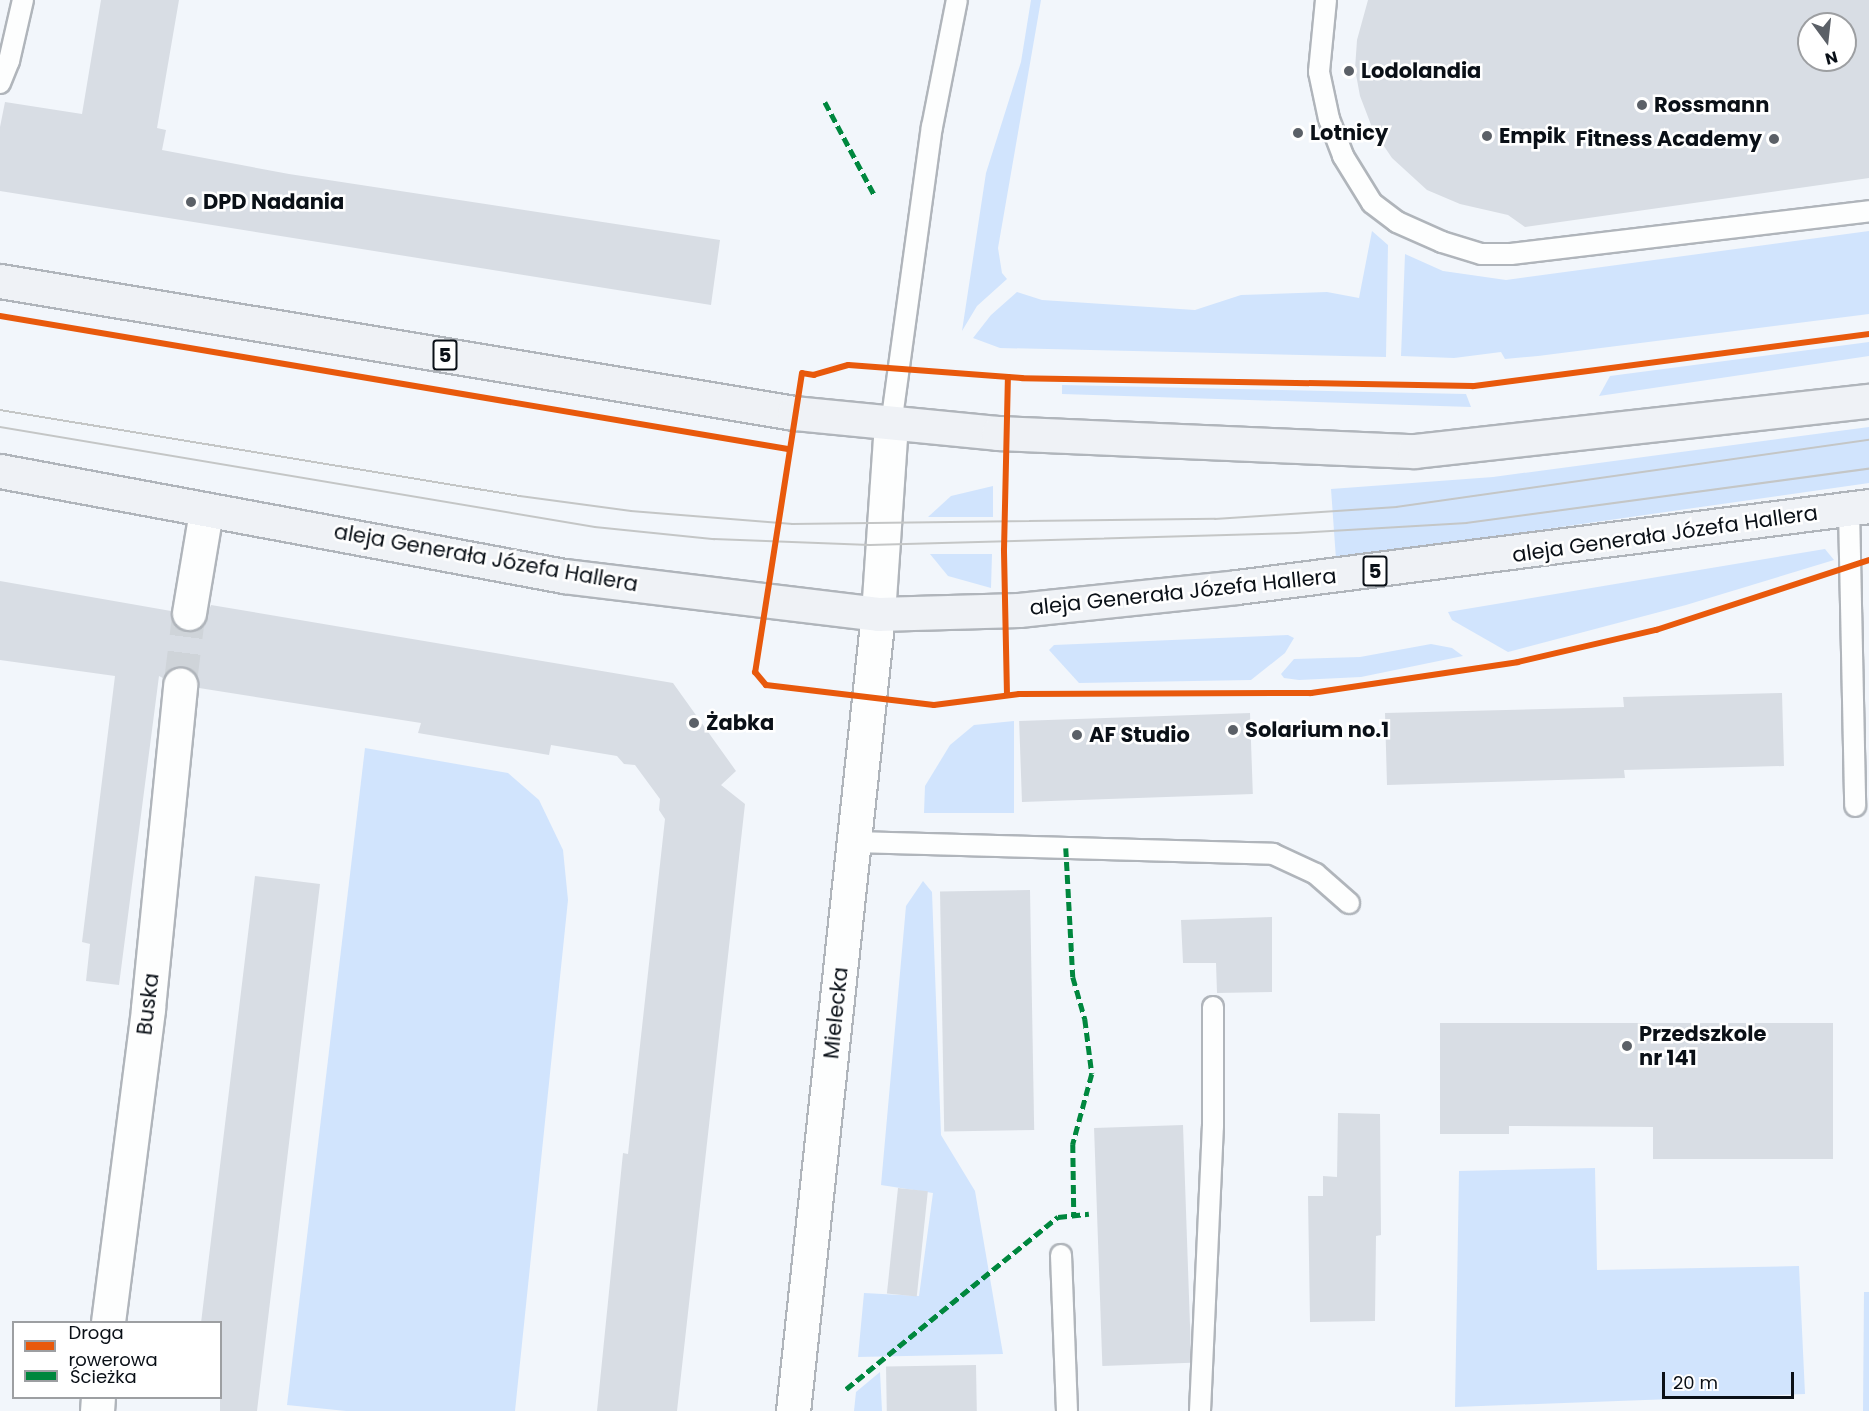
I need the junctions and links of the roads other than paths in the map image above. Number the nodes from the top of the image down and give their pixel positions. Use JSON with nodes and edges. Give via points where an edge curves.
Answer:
{"nodes":[{"id":1,"x":23,"y":0,"type":"edge"},
{"id":2,"x":957,"y":0,"type":"edge"},
{"id":3,"x":1326,"y":0,"type":"edge"},
{"id":4,"x":0,"y":83,"type":"edge"},
{"id":5,"x":1869,"y":211,"type":"edge"},
{"id":6,"x":0,"y":280,"type":"edge"},
{"id":7,"x":1869,"y":401,"type":"edge"},
{"id":8,"x":891,"y":425,"type":"junction"},
{"id":9,"x":0,"y":471,"type":"edge"},
{"id":10,"x":1859,"y":507,"type":"edge"},
{"id":11,"x":206,"y":511,"type":"junction"},
{"id":12,"x":189,"y":613,"type":"tunnel mouth"},
{"id":13,"x":878,"y":614,"type":"junction"},
{"id":14,"x":180,"y":685,"type":"tunnel mouth"},
{"id":15,"x":1861,"y":755,"type":"edge"},
{"id":16,"x":1855,"y":807,"type":"dead end"},
{"id":17,"x":855,"y":842,"type":"junction"},
{"id":18,"x":1349,"y":903,"type":"dead end"},
{"id":19,"x":1213,"y":1007,"type":"dead end"},
{"id":20,"x":1061,"y":1255,"type":"dead end"},
{"id":21,"x":108,"y":1321,"type":"edge"},
{"id":22,"x":793,"y":1411,"type":"edge"},
{"id":23,"x":1067,"y":1411,"type":"edge"},
{"id":24,"x":1200,"y":1411,"type":"edge"}],
"edges":[{"from":1,"to":4,"type":"lane","via":[[9,62]]},
{"from":2,"to":8,"type":"lane","via":[[932,127]]},
{"from":3,"to":5,"type":"lane","via":[[1319,72],[1329,119],[1343,156],[1372,203],[1397,222],[1442,242],[1481,254],[1511,254]]},
{"from":6,"to":8,"type":"main road","number":"5","via":[[776,410]]},
{"from":7,"to":8,"type":"main road","number":"5","via":[[1414,452]]},
{"from":8,"to":13,"type":"street","name":"Mielecka"},
{"from":9,"to":11,"type":"main road","name":"aleja Generała Józefa Hallera","number":"5"},
{"from":10,"to":13,"type":"main road","name":"aleja Generała Józefa Hallera","number":"5","via":[[1237,587],[1019,610]]},
{"from":10,"to":15,"type":"lane"},
{"from":11,"to":12,"type":"street"},
{"from":11,"to":13,"type":"main road","name":"aleja Generała Józefa Hallera","number":"5","via":[[564,576]]},
{"from":13,"to":17,"type":"street","name":"Mielecka"},
{"from":14,"to":21,"type":"street","name":"Buska","via":[[151,985]]},
{"from":15,"to":16,"type":"lane"},
{"from":17,"to":18,"type":"lane","via":[[1273,854],[1316,874]]},
{"from":17,"to":22,"type":"street","name":"Mielecka"},
{"from":19,"to":24,"type":"lane","via":[[1213,1126]]},
{"from":20,"to":23,"type":"lane"}]}
